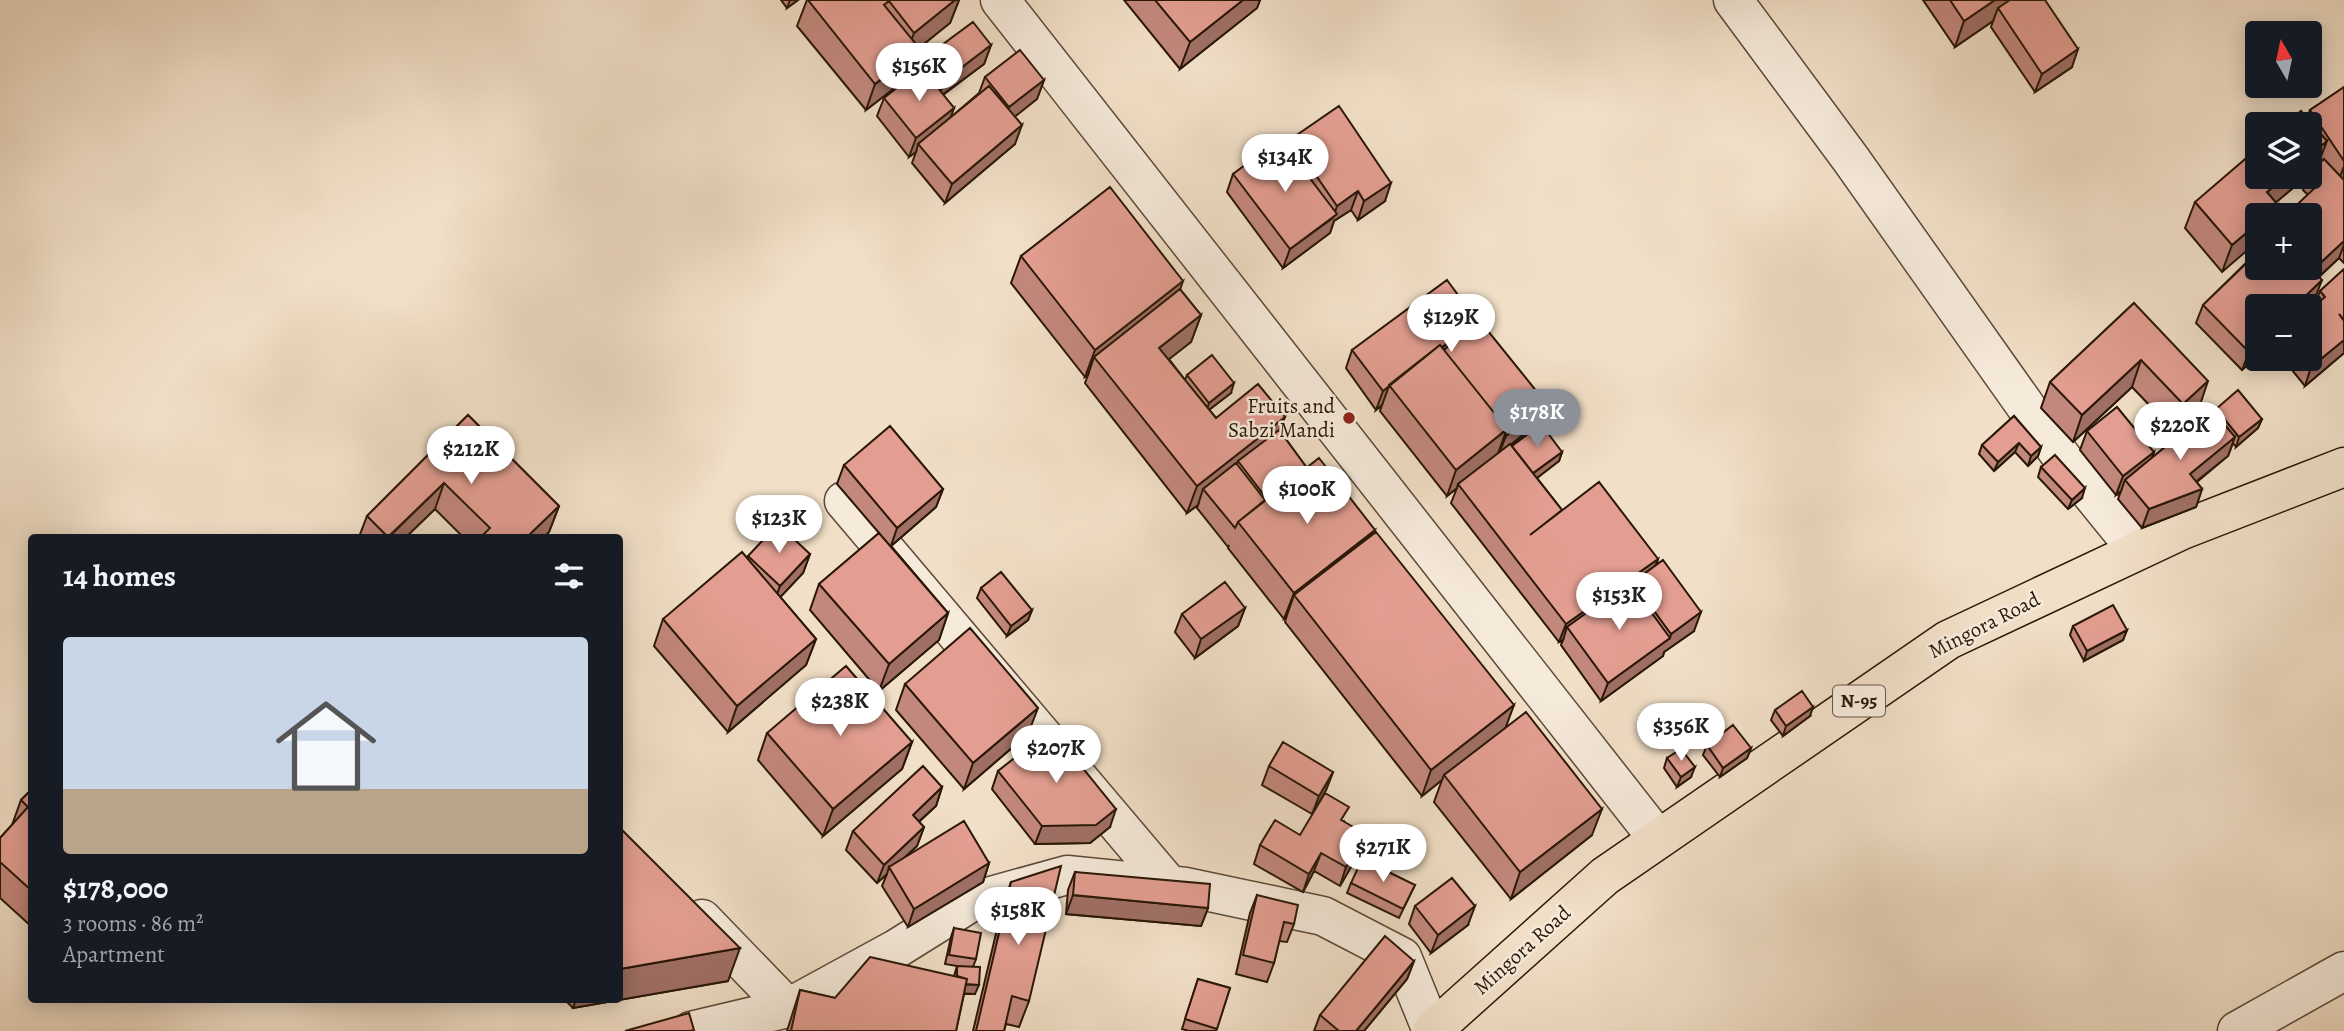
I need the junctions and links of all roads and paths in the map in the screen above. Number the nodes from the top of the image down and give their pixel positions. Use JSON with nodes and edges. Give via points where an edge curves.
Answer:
{"nodes":[{"id":1,"x":1000,"y":0,"type":"edge"},
{"id":2,"x":1733,"y":0,"type":"edge"},
{"id":3,"x":2344,"y":467,"type":"edge"},
{"id":4,"x":844,"y":501,"type":"dead end"},
{"id":5,"x":2137,"y":550,"type":"junction"},
{"id":6,"x":1658,"y":839,"type":"junction"},
{"id":7,"x":1170,"y":885,"type":"junction"},
{"id":8,"x":676,"y":891,"type":"edge"},
{"id":9,"x":2344,"y":971,"type":"edge"},
{"id":10,"x":788,"y":1008,"type":"junction"},
{"id":11,"x":691,"y":1031,"type":"edge"},
{"id":12,"x":1432,"y":1031,"type":"edge"},
{"id":13,"x":2237,"y":1031,"type":"edge"}],
"edges":[{"from":1,"to":6,"type":"street"},
{"from":2,"to":5,"type":"street","via":[[2063,459]]},
{"from":3,"to":5,"type":"highway","name":"Mingora Road","number":"N-95"},
{"from":4,"to":7,"type":"street"},
{"from":5,"to":6,"type":"highway","name":"Mingora Road","number":"N-95","via":[[1948,640]]},
{"from":6,"to":12,"type":"highway","name":"Mingora Road","number":"N-95","via":[[1605,876]]},
{"from":7,"to":10,"type":"street","via":[[1067,875],[973,901]]},
{"from":7,"to":12,"type":"street","via":[[1323,916],[1402,957]]},
{"from":8,"to":10,"type":"street"},
{"from":9,"to":13,"type":"street"},
{"from":10,"to":11,"type":"street"}]}
